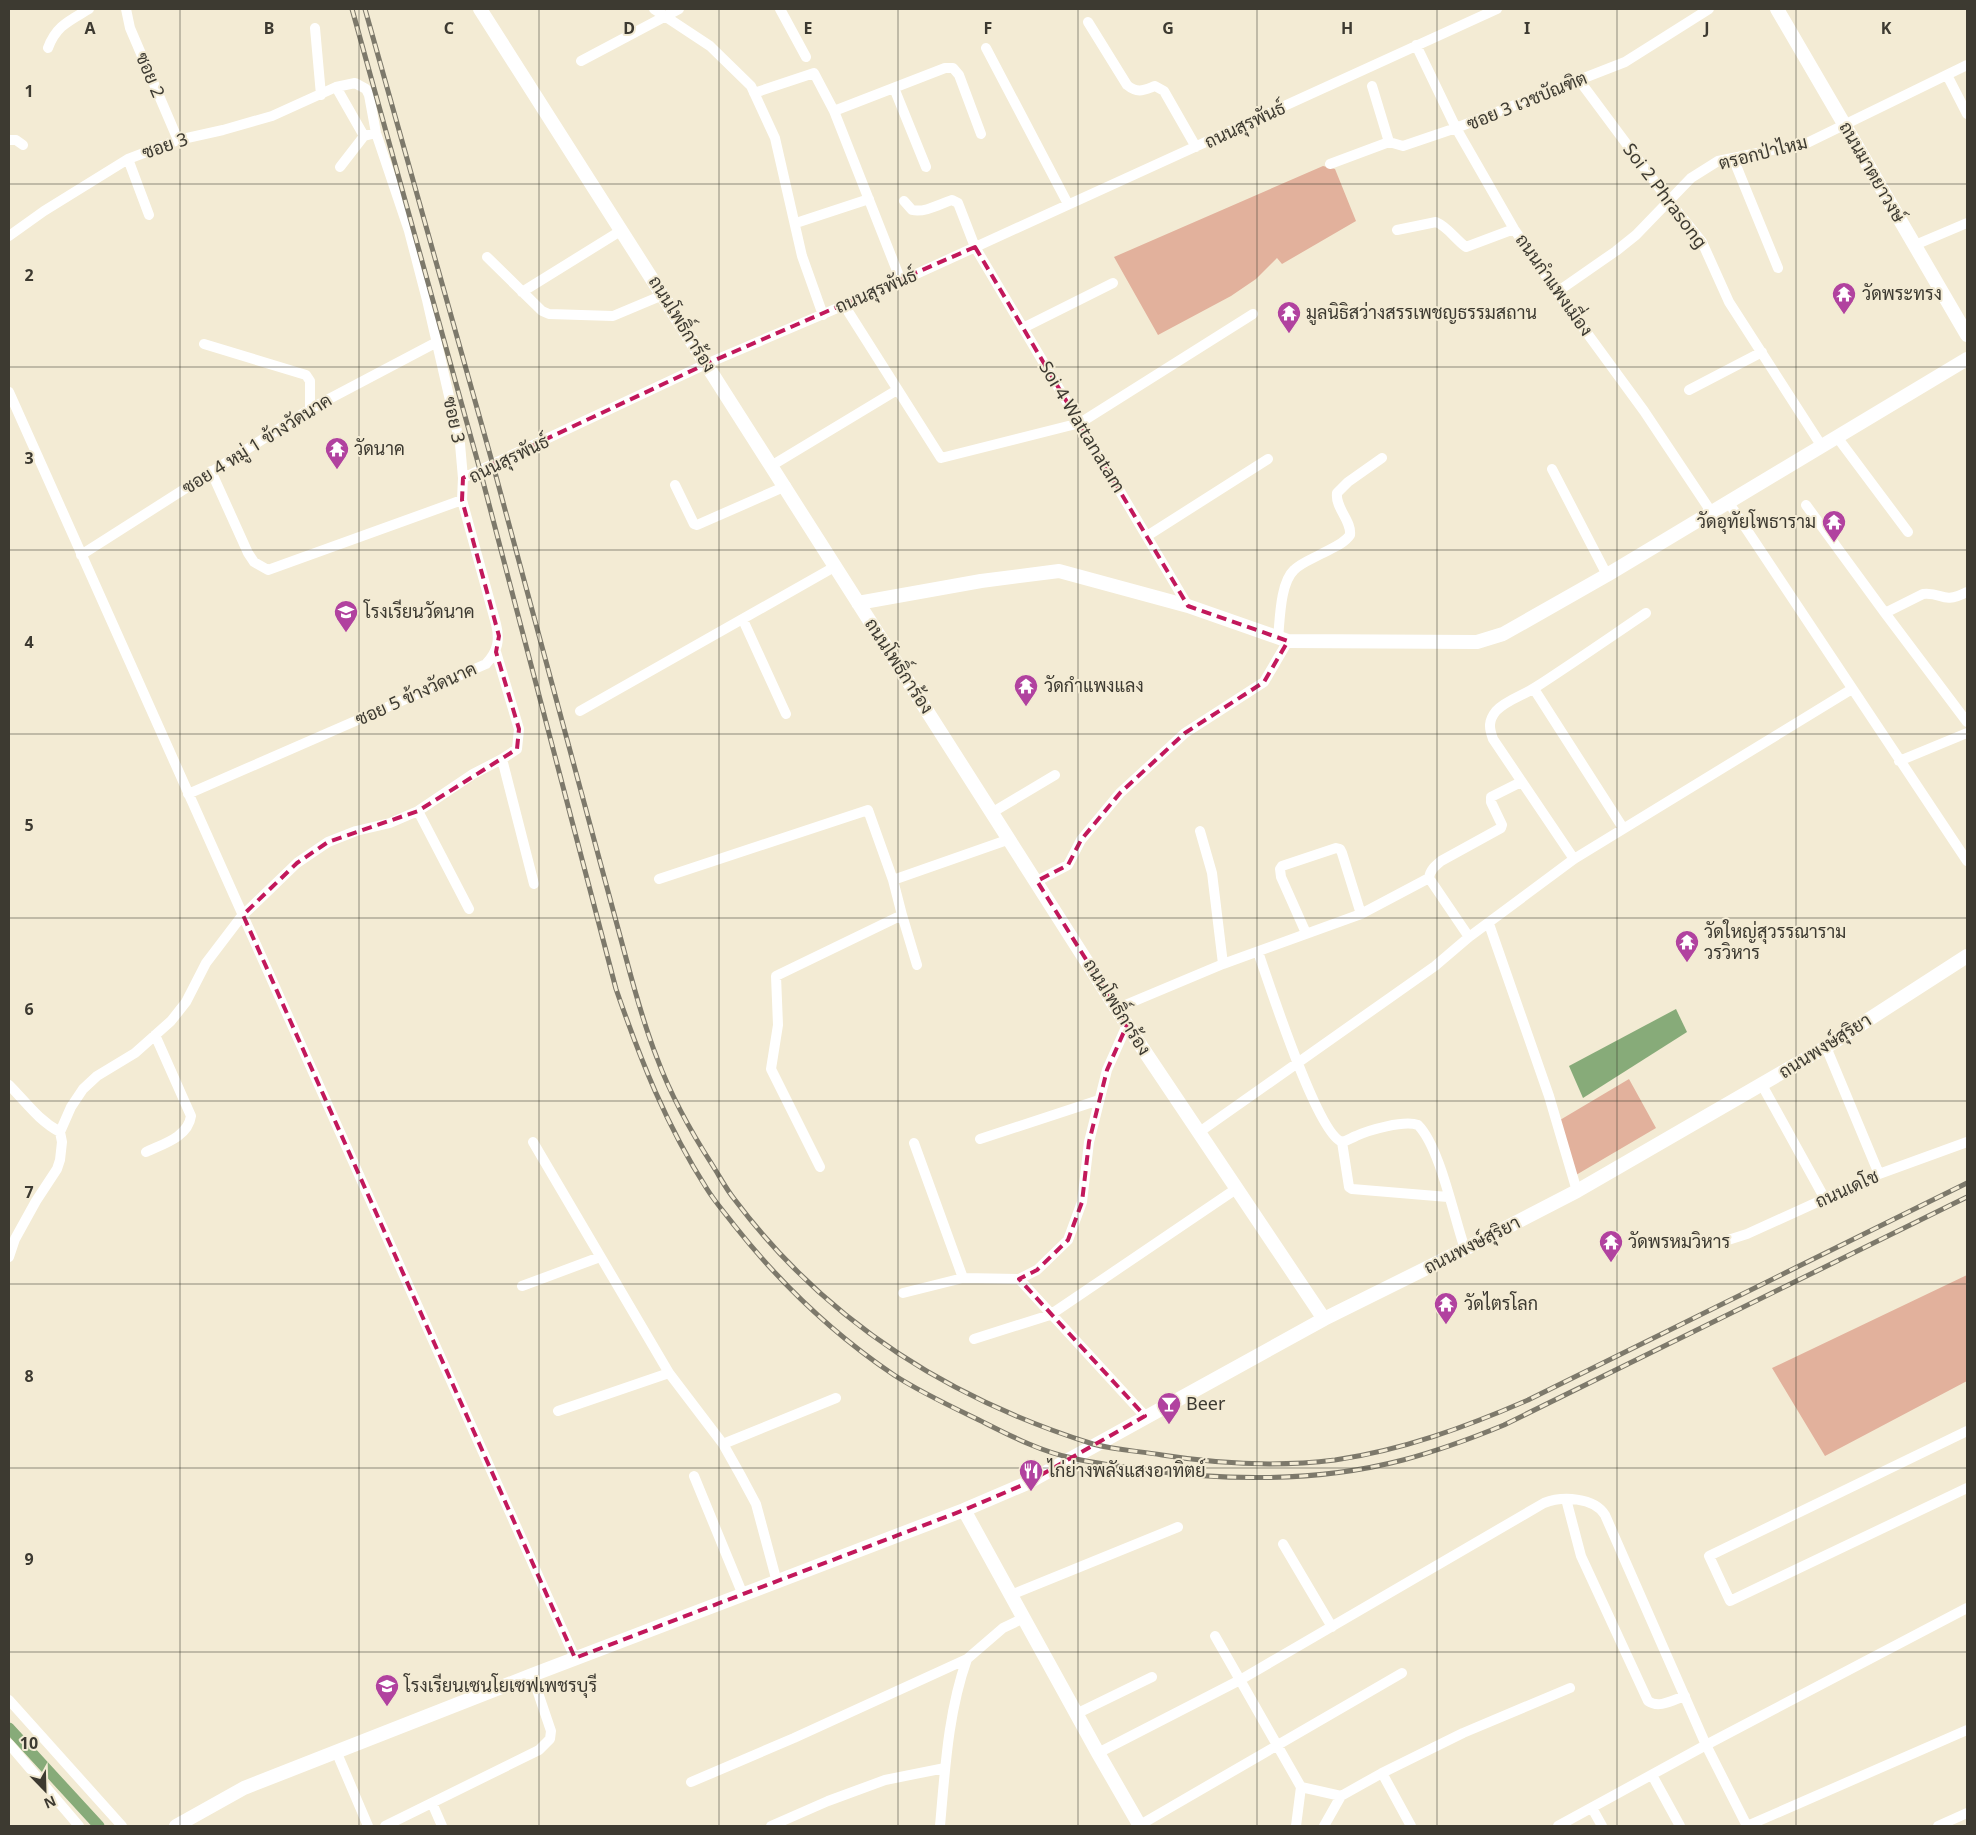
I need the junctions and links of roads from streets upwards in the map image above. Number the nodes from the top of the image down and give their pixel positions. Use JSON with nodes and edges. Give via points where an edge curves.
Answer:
{"nodes":[{"id":1,"x":89,"y":9,"type":"edge"},
{"id":2,"x":126,"y":9,"type":"edge"},
{"id":3,"x":480,"y":9,"type":"edge"},
{"id":4,"x":654,"y":9,"type":"edge"},
{"id":5,"x":679,"y":9,"type":"edge"},
{"id":6,"x":780,"y":9,"type":"edge"},
{"id":7,"x":1497,"y":9,"type":"edge"},
{"id":8,"x":1709,"y":9,"type":"edge"},
{"id":9,"x":1776,"y":9,"type":"edge"},
{"id":10,"x":666,"y":17,"type":"junction"},
{"id":11,"x":1088,"y":22,"type":"dead end"},
{"id":12,"x":315,"y":28,"type":"dead end"},
{"id":13,"x":1416,"y":45,"type":"junction"},
{"id":14,"x":48,"y":48,"type":"dead end"},
{"id":15,"x":986,"y":48,"type":"dead end"},
{"id":16,"x":806,"y":57,"type":"dead end"},
{"id":17,"x":581,"y":61,"type":"dead end"},
{"id":18,"x":1967,"y":65,"type":"edge"},
{"id":19,"x":1947,"y":76,"type":"junction"},
{"id":20,"x":1579,"y":80,"type":"junction"},
{"id":21,"x":1372,"y":86,"type":"dead end"},
{"id":22,"x":336,"y":87,"type":"junction"},
{"id":23,"x":894,"y":88,"type":"junction"},
{"id":24,"x":754,"y":93,"type":"junction"},
{"id":25,"x":321,"y":95,"type":"junction"},
{"id":26,"x":834,"y":111,"type":"junction"},
{"id":27,"x":1967,"y":114,"type":"edge"},
{"id":28,"x":1844,"y":126,"type":"junction"},
{"id":29,"x":1456,"y":128,"type":"junction"},
{"id":30,"x":376,"y":133,"type":"junction"},
{"id":31,"x":981,"y":134,"type":"dead end"},
{"id":32,"x":364,"y":136,"type":"junction"},
{"id":33,"x":9,"y":140,"type":"edge"},
{"id":34,"x":178,"y":140,"type":"junction"},
{"id":35,"x":1389,"y":142,"type":"junction"},
{"id":36,"x":23,"y":145,"type":"dead end"},
{"id":37,"x":1196,"y":147,"type":"junction"},
{"id":38,"x":1733,"y":158,"type":"junction"},
{"id":39,"x":128,"y":159,"type":"junction"},
{"id":40,"x":1330,"y":164,"type":"dead end"},
{"id":41,"x":340,"y":167,"type":"dead end"},
{"id":42,"x":926,"y":167,"type":"dead end"},
{"id":43,"x":869,"y":200,"type":"junction"},
{"id":44,"x":904,"y":201,"type":"dead end"},
{"id":45,"x":1668,"y":201,"type":"junction"},
{"id":46,"x":1068,"y":204,"type":"junction"},
{"id":47,"x":149,"y":214,"type":"dead end"},
{"id":48,"x":796,"y":223,"type":"junction"},
{"id":49,"x":1967,"y":223,"type":"edge"},
{"id":50,"x":1514,"y":229,"type":"junction"},
{"id":51,"x":622,"y":230,"type":"junction"},
{"id":52,"x":1397,"y":230,"type":"dead end"},
{"id":53,"x":9,"y":236,"type":"edge"},
{"id":54,"x":1915,"y":246,"type":"junction"},
{"id":55,"x":975,"y":247,"type":"junction"},
{"id":56,"x":487,"y":257,"type":"dead end"},
{"id":57,"x":1778,"y":268,"type":"dead end"},
{"id":58,"x":901,"y":281,"type":"junction"},
{"id":59,"x":1113,"y":283,"type":"dead end"},
{"id":60,"x":522,"y":292,"type":"junction"},
{"id":61,"x":1557,"y":292,"type":"junction"},
{"id":62,"x":663,"y":295,"type":"junction"},
{"id":63,"x":844,"y":305,"type":"junction"},
{"id":64,"x":1253,"y":314,"type":"dead end"},
{"id":65,"x":823,"y":315,"type":"junction"},
{"id":66,"x":1023,"y":328,"type":"junction"},
{"id":67,"x":1967,"y":335,"type":"edge"},
{"id":68,"x":437,"y":342,"type":"junction"},
{"id":69,"x":204,"y":344,"type":"dead end"},
{"id":70,"x":1762,"y":352,"type":"junction"},
{"id":71,"x":1967,"y":359,"type":"edge"},
{"id":72,"x":706,"y":364,"type":"junction"},
{"id":73,"x":897,"y":390,"type":"junction"},
{"id":74,"x":1689,"y":390,"type":"dead end"},
{"id":75,"x":9,"y":392,"type":"edge"},
{"id":76,"x":310,"y":409,"type":"junction"},
{"id":77,"x":1080,"y":423,"type":"junction"},
{"id":78,"x":1837,"y":437,"type":"junction"},
{"id":79,"x":1821,"y":445,"type":"junction"},
{"id":80,"x":1382,"y":458,"type":"dead end"},
{"id":81,"x":1268,"y":459,"type":"dead end"},
{"id":82,"x":772,"y":466,"type":"junction"},
{"id":83,"x":1552,"y":469,"type":"dead end"},
{"id":84,"x":212,"y":471,"type":"junction"},
{"id":85,"x":463,"y":478,"type":"junction"},
{"id":86,"x":675,"y":485,"type":"dead end"},
{"id":87,"x":786,"y":486,"type":"junction"},
{"id":88,"x":462,"y":500,"type":"junction"},
{"id":89,"x":1729,"y":503,"type":"junction"},
{"id":90,"x":1806,"y":504,"type":"dead end"},
{"id":91,"x":1712,"y":513,"type":"junction"},
{"id":92,"x":1908,"y":532,"type":"dead end"},
{"id":93,"x":1147,"y":536,"type":"junction"},
{"id":94,"x":81,"y":555,"type":"junction"},
{"id":95,"x":836,"y":566,"type":"junction"},
{"id":96,"x":1607,"y":575,"type":"junction"},
{"id":97,"x":1967,"y":592,"type":"edge"},
{"id":98,"x":858,"y":603,"type":"junction"},
{"id":99,"x":1188,"y":606,"type":"junction"},
{"id":100,"x":1646,"y":614,"type":"dead end"},
{"id":101,"x":1885,"y":614,"type":"junction"},
{"id":102,"x":743,"y":620,"type":"junction"},
{"id":103,"x":1283,"y":639,"type":"junction"},
{"id":104,"x":496,"y":652,"type":"junction"},
{"id":105,"x":1534,"y":689,"type":"junction"},
{"id":106,"x":1852,"y":689,"type":"junction"},
{"id":107,"x":580,"y":711,"type":"dead end"},
{"id":108,"x":786,"y":714,"type":"dead end"},
{"id":109,"x":1967,"y":722,"type":"edge"},
{"id":110,"x":1967,"y":733,"type":"edge"},
{"id":111,"x":502,"y":759,"type":"junction"},
{"id":112,"x":1899,"y":761,"type":"junction"},
{"id":113,"x":1055,"y":775,"type":"dead end"},
{"id":114,"x":1521,"y":782,"type":"junction"},
{"id":115,"x":188,"y":794,"type":"junction"},
{"id":116,"x":418,"y":812,"type":"junction"},
{"id":117,"x":993,"y":812,"type":"junction"},
{"id":118,"x":1623,"y":828,"type":"junction"},
{"id":119,"x":1200,"y":831,"type":"dead end"},
{"id":120,"x":1010,"y":839,"type":"junction"},
{"id":121,"x":1574,"y":859,"type":"junction"},
{"id":122,"x":1967,"y":861,"type":"edge"},
{"id":123,"x":659,"y":878,"type":"dead end"},
{"id":124,"x":1429,"y":878,"type":"junction"},
{"id":125,"x":893,"y":880,"type":"junction"},
{"id":126,"x":1037,"y":881,"type":"junction"},
{"id":127,"x":534,"y":884,"type":"dead end"},
{"id":128,"x":469,"y":909,"type":"dead end"},
{"id":129,"x":1361,"y":914,"type":"junction"},
{"id":130,"x":243,"y":915,"type":"junction"},
{"id":131,"x":902,"y":915,"type":"junction"},
{"id":132,"x":1489,"y":924,"type":"junction"},
{"id":133,"x":1306,"y":933,"type":"junction"},
{"id":134,"x":1469,"y":937,"type":"junction"},
{"id":135,"x":1258,"y":952,"type":"junction"},
{"id":136,"x":1967,"y":956,"type":"edge"},
{"id":137,"x":1224,"y":964,"type":"junction"},
{"id":138,"x":917,"y":965,"type":"dead end"},
{"id":139,"x":1118,"y":1008,"type":"junction"},
{"id":140,"x":1127,"y":1025,"type":"junction"},
{"id":141,"x":155,"y":1035,"type":"junction"},
{"id":142,"x":1826,"y":1047,"type":"junction"},
{"id":143,"x":1298,"y":1063,"type":"junction"},
{"id":144,"x":9,"y":1085,"type":"edge"},
{"id":145,"x":1762,"y":1085,"type":"junction"},
{"id":146,"x":1099,"y":1100,"type":"junction"},
{"id":147,"x":60,"y":1132,"type":"junction"},
{"id":148,"x":1198,"y":1133,"type":"junction"},
{"id":149,"x":980,"y":1139,"type":"dead end"},
{"id":150,"x":533,"y":1142,"type":"dead end"},
{"id":151,"x":1342,"y":1142,"type":"junction"},
{"id":152,"x":1967,"y":1142,"type":"edge"},
{"id":153,"x":914,"y":1143,"type":"dead end"},
{"id":154,"x":146,"y":1152,"type":"dead end"},
{"id":155,"x":820,"y":1167,"type":"dead end"},
{"id":156,"x":1879,"y":1174,"type":"junction"},
{"id":157,"x":1236,"y":1190,"type":"junction"},
{"id":158,"x":1577,"y":1192,"type":"junction"},
{"id":159,"x":1448,"y":1197,"type":"junction"},
{"id":160,"x":1825,"y":1199,"type":"junction"},
{"id":161,"x":1728,"y":1240,"type":"dead end"},
{"id":162,"x":1465,"y":1250,"type":"junction"},
{"id":163,"x":9,"y":1257,"type":"edge"},
{"id":164,"x":600,"y":1257,"type":"junction"},
{"id":165,"x":963,"y":1278,"type":"junction"},
{"id":166,"x":1019,"y":1279,"type":"junction"},
{"id":167,"x":522,"y":1286,"type":"dead end"},
{"id":168,"x":903,"y":1293,"type":"dead end"},
{"id":169,"x":1050,"y":1315,"type":"junction"},
{"id":170,"x":1324,"y":1319,"type":"junction"},
{"id":171,"x":974,"y":1339,"type":"dead end"},
{"id":172,"x":669,"y":1373,"type":"junction"},
{"id":173,"x":836,"y":1398,"type":"dead end"},
{"id":174,"x":558,"y":1411,"type":"dead end"},
{"id":175,"x":1146,"y":1416,"type":"junction"},
{"id":176,"x":1967,"y":1431,"type":"edge"},
{"id":177,"x":723,"y":1444,"type":"junction"},
{"id":178,"x":694,"y":1476,"type":"dead end"},
{"id":179,"x":1967,"y":1488,"type":"edge"},
{"id":180,"x":1566,"y":1499,"type":"junction"},
{"id":181,"x":964,"y":1510,"type":"junction"},
{"id":182,"x":1178,"y":1527,"type":"dead end"},
{"id":183,"x":1283,"y":1544,"type":"dead end"},
{"id":184,"x":777,"y":1582,"type":"junction"},
{"id":185,"x":742,"y":1595,"type":"junction"},
{"id":186,"x":1012,"y":1595,"type":"junction"},
{"id":187,"x":1967,"y":1608,"type":"edge"},
{"id":188,"x":1024,"y":1618,"type":"junction"},
{"id":189,"x":1332,"y":1627,"type":"junction"},
{"id":190,"x":1215,"y":1636,"type":"dead end"},
{"id":191,"x":575,"y":1658,"type":"junction"},
{"id":192,"x":967,"y":1659,"type":"junction"},
{"id":193,"x":1402,"y":1673,"type":"dead end"},
{"id":194,"x":532,"y":1675,"type":"junction"},
{"id":195,"x":1152,"y":1677,"type":"dead end"},
{"id":196,"x":1240,"y":1680,"type":"junction"},
{"id":197,"x":1570,"y":1688,"type":"dead end"},
{"id":198,"x":1685,"y":1696,"type":"junction"},
{"id":199,"x":9,"y":1700,"type":"edge"},
{"id":200,"x":1076,"y":1714,"type":"junction"},
{"id":201,"x":1967,"y":1730,"type":"edge"},
{"id":202,"x":9,"y":1744,"type":"edge"},
{"id":203,"x":1277,"y":1744,"type":"junction"},
{"id":204,"x":1706,"y":1745,"type":"junction"},
{"id":205,"x":336,"y":1751,"type":"junction"},
{"id":206,"x":1098,"y":1753,"type":"junction"},
{"id":207,"x":945,"y":1768,"type":"junction"},
{"id":208,"x":1382,"y":1773,"type":"junction"},
{"id":209,"x":1652,"y":1775,"type":"junction"},
{"id":210,"x":691,"y":1782,"type":"dead end"},
{"id":211,"x":1301,"y":1787,"type":"junction"},
{"id":212,"x":1342,"y":1796,"type":"junction"},
{"id":213,"x":432,"y":1803,"type":"junction"},
{"id":214,"x":1592,"y":1808,"type":"junction"},
{"id":215,"x":1967,"y":1814,"type":"edge"},
{"id":216,"x":79,"y":1826,"type":"edge"},
{"id":217,"x":122,"y":1826,"type":"edge"},
{"id":218,"x":176,"y":1826,"type":"edge"},
{"id":219,"x":368,"y":1826,"type":"edge"},
{"id":220,"x":385,"y":1826,"type":"edge"},
{"id":221,"x":442,"y":1826,"type":"edge"},
{"id":222,"x":770,"y":1826,"type":"edge"},
{"id":223,"x":940,"y":1826,"type":"edge"},
{"id":224,"x":1140,"y":1826,"type":"edge"},
{"id":225,"x":1296,"y":1826,"type":"edge"},
{"id":226,"x":1324,"y":1826,"type":"edge"},
{"id":227,"x":1411,"y":1826,"type":"edge"},
{"id":228,"x":1558,"y":1826,"type":"edge"},
{"id":229,"x":1602,"y":1826,"type":"edge"},
{"id":230,"x":1680,"y":1826,"type":"edge"},
{"id":231,"x":1747,"y":1826,"type":"edge"},
{"id":232,"x":1938,"y":1826,"type":"edge"}],
"edges":[{"from":1,"to":14,"type":"street","via":[[61,26],[52,35]]},
{"from":2,"to":34,"type":"street","name":"ซอย 2","via":[[130,28]]},
{"from":3,"to":51,"type":"street","name":"ถนนโพธิ์การ้อง"},
{"from":4,"to":10,"type":"street"},
{"from":5,"to":10,"type":"street"},
{"from":6,"to":16,"type":"street"},
{"from":7,"to":13,"type":"street","name":"ถนนสุรพันธ์"},
{"from":8,"to":20,"type":"street","name":"ซอย 3 เวชบัณฑิต","via":[[1625,62]]},
{"from":9,"to":28,"type":"street","name":"ถนนมาตยาวงษ์"},
{"from":10,"to":17,"type":"street"},
{"from":10,"to":24,"type":"street","via":[[710,46],[751,86]]},
{"from":11,"to":37,"type":"street","via":[[1127,85],[1141,92],[1155,86],[1164,91]]},
{"from":12,"to":25,"type":"street"},
{"from":13,"to":29,"type":"street","name":"ถนนกำแพงเมี่อง"},
{"from":13,"to":37,"type":"street","name":"ถนนสุรพันธ์"},
{"from":15,"to":46,"type":"street"},
{"from":18,"to":19,"type":"street","name":"ตรอกป่าไหม"},
{"from":19,"to":27,"type":"street"},
{"from":19,"to":28,"type":"street","name":"ตรอกป่าไหม"},
{"from":20,"to":29,"type":"street","name":"ซอย 3 เวชบัณฑิต"},
{"from":20,"to":45,"type":"street","name":"Soi 2 Phrasong"},
{"from":21,"to":35,"type":"street"},
{"from":22,"to":25,"type":"street","name":"ซอย 3"},
{"from":22,"to":30,"type":"street","name":"ซอย 3","via":[[355,83],[366,89]]},
{"from":22,"to":32,"type":"street"},
{"from":23,"to":26,"type":"street"},
{"from":23,"to":31,"type":"street","via":[[945,68],[953,68],[959,75]]},
{"from":23,"to":42,"type":"street"},
{"from":24,"to":26,"type":"street","via":[[814,73]]},
{"from":24,"to":48,"type":"street","via":[[775,138]]},
{"from":25,"to":34,"type":"street","name":"ซอย 3","via":[[257,120]]},
{"from":26,"to":43,"type":"street"},
{"from":28,"to":38,"type":"street","name":"ตรอกป่าไหม","via":[[1807,144]]},
{"from":28,"to":54,"type":"street","name":"ถนนมาตยาวงษ์"},
{"from":29,"to":35,"type":"street","name":"ซอย 3 เวชบัณฑิต","via":[[1404,146]]},
{"from":29,"to":50,"type":"street","name":"ถนนกำแพงเมี่อง"},
{"from":30,"to":32,"type":"street"},
{"from":30,"to":68,"type":"street","name":"ซอย 3","via":[[409,230]]},
{"from":32,"to":41,"type":"street"},
{"from":33,"to":36,"type":"street"},
{"from":34,"to":39,"type":"street","name":"ซอย 3"},
{"from":35,"to":40,"type":"street"},
{"from":37,"to":46,"type":"street","name":"ถนนสุรพันธ์"},
{"from":38,"to":45,"type":"street","name":"ตรอกป่าไหม","via":[[1718,161],[1691,178]]},
{"from":38,"to":57,"type":"street"},
{"from":39,"to":47,"type":"street"},
{"from":39,"to":53,"type":"street","name":"ซอย 3"},
{"from":43,"to":48,"type":"street"},
{"from":43,"to":58,"type":"street"},
{"from":44,"to":55,"type":"street","name":"Soi 4 Wattanatam","via":[[916,211],[954,200]]},
{"from":45,"to":61,"type":"street","name":"ตรอกป่าไหม","via":[[1636,235]]},
{"from":45,"to":70,"type":"street","name":"Soi 2 Phrasong","via":[[1702,242],[1729,302]]},
{"from":46,"to":55,"type":"street","name":"ถนนสุรพันธ์"},
{"from":48,"to":65,"type":"street","via":[[802,256]]},
{"from":49,"to":54,"type":"street"},
{"from":50,"to":52,"type":"street","via":[[1466,247],[1436,222]]},
{"from":50,"to":61,"type":"street","name":"ถนนกำแพงเมี่อง"},
{"from":51,"to":60,"type":"street"},
{"from":51,"to":62,"type":"street","name":"ถนนโพธิ์การ้อง"},
{"from":54,"to":67,"type":"street","name":"ถนนมาตยาวงษ์"},
{"from":55,"to":58,"type":"street","name":"ถนนสุรพันธ์"},
{"from":55,"to":66,"type":"street","name":"Soi 4 Wattanatam"},
{"from":56,"to":60,"type":"street"},
{"from":58,"to":63,"type":"street","name":"ถนนสุรพันธ์"},
{"from":59,"to":66,"type":"street"},
{"from":60,"to":62,"type":"street","via":[[542,311],[559,315],[612,316]]},
{"from":61,"to":91,"type":"street","name":"ถนนกำแพงเมี่อง","via":[[1644,411]]},
{"from":62,"to":72,"type":"street","name":"ถนนโพธิ์การ้อง"},
{"from":63,"to":65,"type":"street","name":"ถนนสุรพันธ์"},
{"from":63,"to":73,"type":"street"},
{"from":64,"to":77,"type":"street"},
{"from":65,"to":72,"type":"street","name":"ถนนสุรพันธ์"},
{"from":66,"to":77,"type":"street","name":"Soi 4 Wattanatam"},
{"from":68,"to":76,"type":"street","name":"ซอย 4 หมู่ 1 ข้างวัดนาค"},
{"from":68,"to":85,"type":"street","name":"ซอย 3","via":[[460,444]]},
{"from":69,"to":76,"type":"street","via":[[306,375],[310,381]]},
{"from":70,"to":74,"type":"street"},
{"from":70,"to":79,"type":"street","name":"Soi 2 Phrasong"},
{"from":71,"to":78,"type":"street"},
{"from":72,"to":82,"type":"street","name":"ถนนโพธิ์การ้อง"},
{"from":72,"to":85,"type":"street","name":"ถนนสุรพันธ์"},
{"from":73,"to":77,"type":"street","via":[[941,458]]},
{"from":73,"to":82,"type":"street"},
{"from":75,"to":94,"type":"street"},
{"from":76,"to":84,"type":"street","name":"ซอย 4 หมู่ 1 ข้างวัดนาค"},
{"from":77,"to":93,"type":"street","name":"Soi 4 Wattanatam"},
{"from":78,"to":79,"type":"street"},
{"from":78,"to":92,"type":"street"},
{"from":79,"to":89,"type":"street"},
{"from":80,"to":103,"type":"street","via":[[1336,493],[1350,535],[1308,560],[1288,577],[1282,604]]},
{"from":81,"to":93,"type":"street"},
{"from":82,"to":87,"type":"street","name":"ถนนโพธิ์การ้อง"},
{"from":83,"to":96,"type":"street"},
{"from":84,"to":88,"type":"street","name":"ถนนสุรพันธ์","via":[[248,553],[254,562],[268,570]]},
{"from":84,"to":94,"type":"street","name":"ซอย 4 หมู่ 1 ข้างวัดนาค"},
{"from":85,"to":88,"type":"street","name":"ถนนสุรพันธ์"},
{"from":86,"to":87,"type":"street","via":[[697,525]]},
{"from":87,"to":95,"type":"street","name":"ถนนโพธิ์การ้อง"},
{"from":88,"to":104,"type":"street","name":"ซอย 5 ข้างวัดนาค","via":[[499,636]]},
{"from":89,"to":91,"type":"street"},
{"from":89,"to":106,"type":"street"},
{"from":90,"to":101,"type":"street"},
{"from":91,"to":96,"type":"street"},
{"from":93,"to":99,"type":"street","name":"Soi 4 Wattanatam"},
{"from":94,"to":115,"type":"street"},
{"from":95,"to":98,"type":"street","name":"ถนนโพธิ์การ้อง"},
{"from":95,"to":102,"type":"street"},
{"from":96,"to":103,"type":"street","via":[[1503,634],[1477,642]]},
{"from":97,"to":101,"type":"street","via":[[1948,599],[1923,594]]},
{"from":98,"to":99,"type":"street","via":[[1058,571]]},
{"from":98,"to":117,"type":"street","name":"ถนนโพธิ์การ้อง"},
{"from":99,"to":103,"type":"street"},
{"from":100,"to":105,"type":"street"},
{"from":101,"to":109,"type":"street"},
{"from":102,"to":107,"type":"street"},
{"from":102,"to":108,"type":"street"},
{"from":103,"to":126,"type":"street","via":[[1264,682],[1185,733],[1120,793],[1081,840],[1068,865]]},
{"from":104,"to":111,"type":"street","via":[[519,729],[517,749]]},
{"from":104,"to":115,"type":"street","name":"ซอย 5 ข้างวัดนาค","via":[[486,664]]},
{"from":105,"to":114,"type":"street","via":[[1503,705],[1489,721],[1493,739]]},
{"from":105,"to":118,"type":"street"},
{"from":106,"to":112,"type":"street"},
{"from":106,"to":118,"type":"street"},
{"from":110,"to":112,"type":"street"},
{"from":111,"to":116,"type":"street","via":[[473,774]]},
{"from":111,"to":127,"type":"street"},
{"from":112,"to":122,"type":"street"},
{"from":113,"to":117,"type":"street"},
{"from":114,"to":121,"type":"street"},
{"from":114,"to":124,"type":"street","via":[[1491,797],[1501,828],[1441,861]]},
{"from":115,"to":130,"type":"street"},
{"from":116,"to":128,"type":"street"},
{"from":116,"to":130,"type":"street","via":[[328,842],[297,863]]},
{"from":117,"to":120,"type":"street","name":"ถนนโพธิ์การ้อง"},
{"from":118,"to":121,"type":"street"},
{"from":119,"to":137,"type":"street","via":[[1212,873]]},
{"from":120,"to":125,"type":"street"},
{"from":120,"to":126,"type":"street","name":"ถนนโพธิ์การ้อง"},
{"from":121,"to":132,"type":"street"},
{"from":123,"to":125,"type":"street","via":[[868,810]]},
{"from":124,"to":129,"type":"street"},
{"from":124,"to":134,"type":"street"},
{"from":125,"to":131,"type":"street"},
{"from":126,"to":139,"type":"street","name":"ถนนโพธิ์การ้อง"},
{"from":129,"to":133,"type":"street"},
{"from":129,"to":133,"type":"street","via":[[1340,849],[1282,866],[1281,877]]},
{"from":130,"to":141,"type":"street","via":[[206,963],[186,1002]]},
{"from":130,"to":191,"type":"street"},
{"from":131,"to":138,"type":"street"},
{"from":131,"to":155,"type":"street","via":[[776,976],[778,1026],[771,1069]]},
{"from":132,"to":134,"type":"street"},
{"from":132,"to":158,"type":"street","via":[[1549,1096]]},
{"from":133,"to":135,"type":"street"},
{"from":134,"to":143,"type":"street","via":[[1435,966]]},
{"from":135,"to":137,"type":"street"},
{"from":135,"to":143,"type":"street"},
{"from":136,"to":142,"type":"street","name":"ถนนพงษ์สุริยา"},
{"from":137,"to":139,"type":"street"},
{"from":139,"to":140,"type":"street","name":"ถนนโพธิ์การ้อง"},
{"from":140,"to":146,"type":"street","via":[[1107,1070]]},
{"from":140,"to":148,"type":"street","name":"ถนนโพธิ์การ้อง"},
{"from":141,"to":147,"type":"street","via":[[84,1089],[71,1106]]},
{"from":141,"to":154,"type":"street","via":[[191,1116],[184,1132]]},
{"from":142,"to":145,"type":"street","name":"ถนนพงษ์สุริยา"},
{"from":142,"to":156,"type":"street"},
{"from":143,"to":148,"type":"street"},
{"from":143,"to":151,"type":"street","via":[[1321,1118],[1335,1138]]},
{"from":144,"to":147,"type":"street","via":[[32,1112]]},
{"from":145,"to":158,"type":"street","name":"ถนนพงษ์สุริยา"},
{"from":145,"to":160,"type":"street"},
{"from":146,"to":149,"type":"street"},
{"from":146,"to":166,"type":"street","via":[[1089,1142],[1082,1202],[1068,1240],[1037,1270]]},
{"from":147,"to":163,"type":"street","via":[[62,1142],[57,1169],[36,1201]]},
{"from":148,"to":157,"type":"street","name":"ถนนโพธิ์การ้อง"},
{"from":150,"to":164,"type":"street"},
{"from":151,"to":159,"type":"street","via":[[1349,1187],[1352,1189]]},
{"from":151,"to":159,"type":"street","via":[[1386,1127],[1408,1123],[1418,1126],[1437,1161]]},
{"from":152,"to":156,"type":"street","name":"ถนนเดโช"},
{"from":153,"to":165,"type":"street"},
{"from":156,"to":160,"type":"street","name":"ถนนเดโช"},
{"from":157,"to":169,"type":"street"},
{"from":157,"to":170,"type":"street","name":"ถนนโพธิ์การ้อง"},
{"from":158,"to":162,"type":"street","name":"ถนนพงษ์สุริยา"},
{"from":159,"to":162,"type":"street"},
{"from":160,"to":161,"type":"street","name":"ถนนเดโช"},
{"from":162,"to":170,"type":"street","name":"ถนนพงษ์สุริยา"},
{"from":164,"to":167,"type":"street"},
{"from":164,"to":172,"type":"street"},
{"from":165,"to":166,"type":"street"},
{"from":165,"to":168,"type":"street"},
{"from":166,"to":169,"type":"street"},
{"from":169,"to":171,"type":"street"},
{"from":169,"to":175,"type":"street"},
{"from":170,"to":175,"type":"street","name":"ถนนพงษ์สุริยา"},
{"from":172,"to":174,"type":"street"},
{"from":172,"to":177,"type":"street"},
{"from":173,"to":177,"type":"street"},
{"from":175,"to":181,"type":"street","name":"ถนนพงษ์สุริยา","via":[[1025,1484]]},
{"from":176,"to":179,"type":"street","via":[[1709,1556],[1730,1601]]},
{"from":177,"to":184,"type":"street","via":[[756,1504]]},
{"from":178,"to":185,"type":"street"},
{"from":180,"to":189,"type":"street","via":[[1544,1503]]},
{"from":180,"to":198,"type":"street","via":[[1583,1501],[1603,1512]]},
{"from":180,"to":198,"type":"street","via":[[1581,1556],[1648,1701],[1658,1705]]},
{"from":181,"to":184,"type":"street","name":"ถนนพงษ์สุริยา"},
{"from":181,"to":186,"type":"street"},
{"from":182,"to":186,"type":"street"},
{"from":183,"to":189,"type":"street"},
{"from":184,"to":185,"type":"street","name":"ถนนพงษ์สุริยา"},
{"from":185,"to":191,"type":"street","name":"ถนนพงษ์สุริยา"},
{"from":186,"to":188,"type":"street"},
{"from":187,"to":204,"type":"street"},
{"from":188,"to":192,"type":"street","via":[[1002,1628]]},
{"from":188,"to":200,"type":"street"},
{"from":189,"to":196,"type":"street"},
{"from":190,"to":196,"type":"street"},
{"from":191,"to":194,"type":"street","name":"ถนนพงษ์สุริยา"},
{"from":192,"to":207,"type":"street","via":[[956,1698]]},
{"from":192,"to":210,"type":"street"},
{"from":193,"to":203,"type":"street"},
{"from":194,"to":205,"type":"street","name":"ถนนพงษ์สุริยา"},
{"from":194,"to":213,"type":"street","via":[[551,1731],[550,1738],[539,1750]]},
{"from":195,"to":200,"type":"street"},
{"from":196,"to":203,"type":"street"},
{"from":196,"to":206,"type":"street"},
{"from":197,"to":208,"type":"street","via":[[1463,1733]]},
{"from":198,"to":204,"type":"street"},
{"from":199,"to":217,"type":"street"},
{"from":200,"to":206,"type":"street"},
{"from":201,"to":231,"type":"street"},
{"from":202,"to":216,"type":"street"},
{"from":203,"to":211,"type":"street"},
{"from":203,"to":224,"type":"street"},
{"from":204,"to":209,"type":"street"},
{"from":204,"to":231,"type":"street"},
{"from":205,"to":218,"type":"street","name":"ถนนพงษ์สุริยา","via":[[244,1788]]},
{"from":205,"to":219,"type":"street"},
{"from":206,"to":224,"type":"street"},
{"from":207,"to":222,"type":"street","via":[[885,1780]]},
{"from":207,"to":223,"type":"street"},
{"from":208,"to":212,"type":"street"},
{"from":208,"to":227,"type":"street"},
{"from":209,"to":214,"type":"street"},
{"from":209,"to":230,"type":"street"},
{"from":211,"to":212,"type":"street"},
{"from":211,"to":225,"type":"street"},
{"from":212,"to":226,"type":"street"},
{"from":213,"to":220,"type":"street"},
{"from":213,"to":221,"type":"street"},
{"from":214,"to":228,"type":"street"},
{"from":214,"to":229,"type":"street"},
{"from":215,"to":232,"type":"street"}]}
